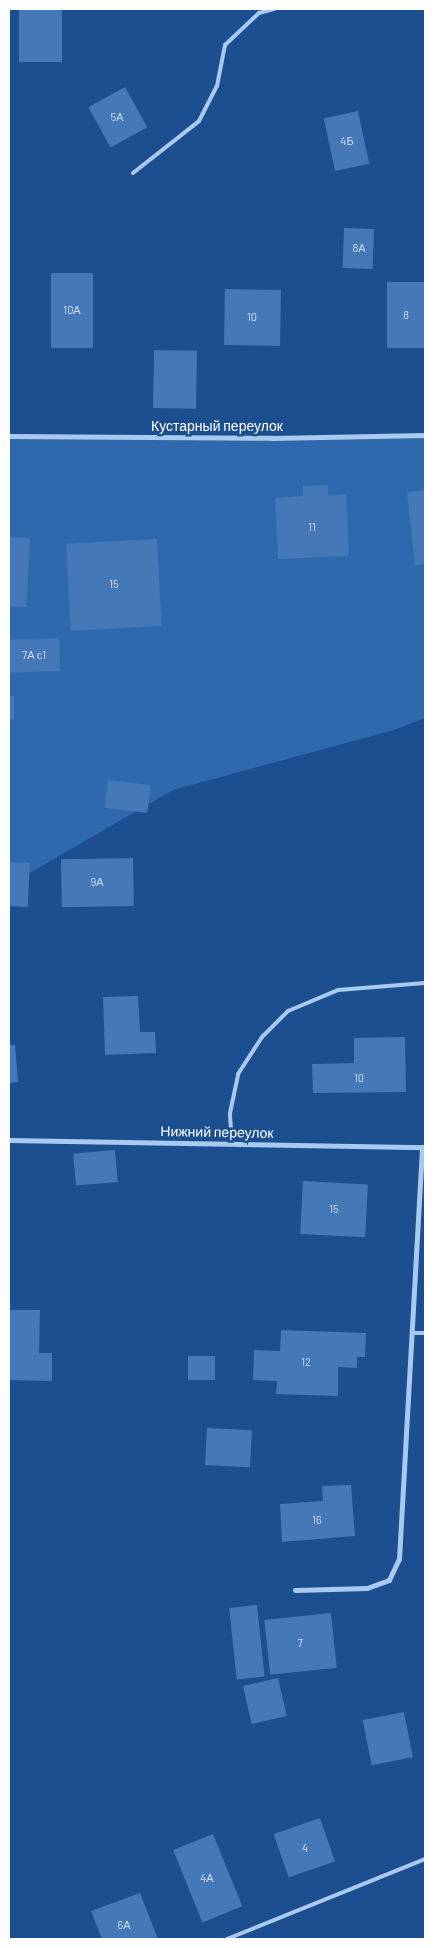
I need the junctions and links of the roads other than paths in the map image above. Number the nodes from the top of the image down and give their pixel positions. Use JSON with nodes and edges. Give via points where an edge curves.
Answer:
{"nodes":[{"id":1,"x":274,"y":9,"type":"edge"},
{"id":2,"x":133,"y":172,"type":"dead end"},
{"id":3,"x":425,"y":435,"type":"edge"},
{"id":4,"x":9,"y":436,"type":"edge"},
{"id":5,"x":425,"y":983,"type":"edge"},
{"id":6,"x":9,"y":1140,"type":"edge"},
{"id":7,"x":232,"y":1144,"type":"junction"},
{"id":8,"x":424,"y":1147,"type":"edge"},
{"id":9,"x":412,"y":1333,"type":"junction"},
{"id":10,"x":425,"y":1333,"type":"edge"},
{"id":11,"x":295,"y":1590,"type":"dead end"},
{"id":12,"x":425,"y":1858,"type":"edge"},
{"id":13,"x":227,"y":1939,"type":"edge"}],
"edges":[{"from":1,"to":2,"type":"lane","via":[[259,13],[225,45],[217,86],[198,121]]},
{"from":3,"to":4,"type":"street","name":"Кустарный переулок","via":[[272,438]]},
{"from":5,"to":7,"type":"lane","via":[[338,990],[288,1011],[262,1037],[238,1074],[230,1113]]},
{"from":6,"to":7,"type":"street","name":"Нижний переулок"},
{"from":7,"to":8,"type":"street","name":"Нижний переулок"},
{"from":8,"to":9,"type":"street"},
{"from":9,"to":10,"type":"lane"},
{"from":9,"to":11,"type":"street","via":[[399,1559],[388,1580],[367,1588]]},
{"from":12,"to":13,"type":"lane"}]}
